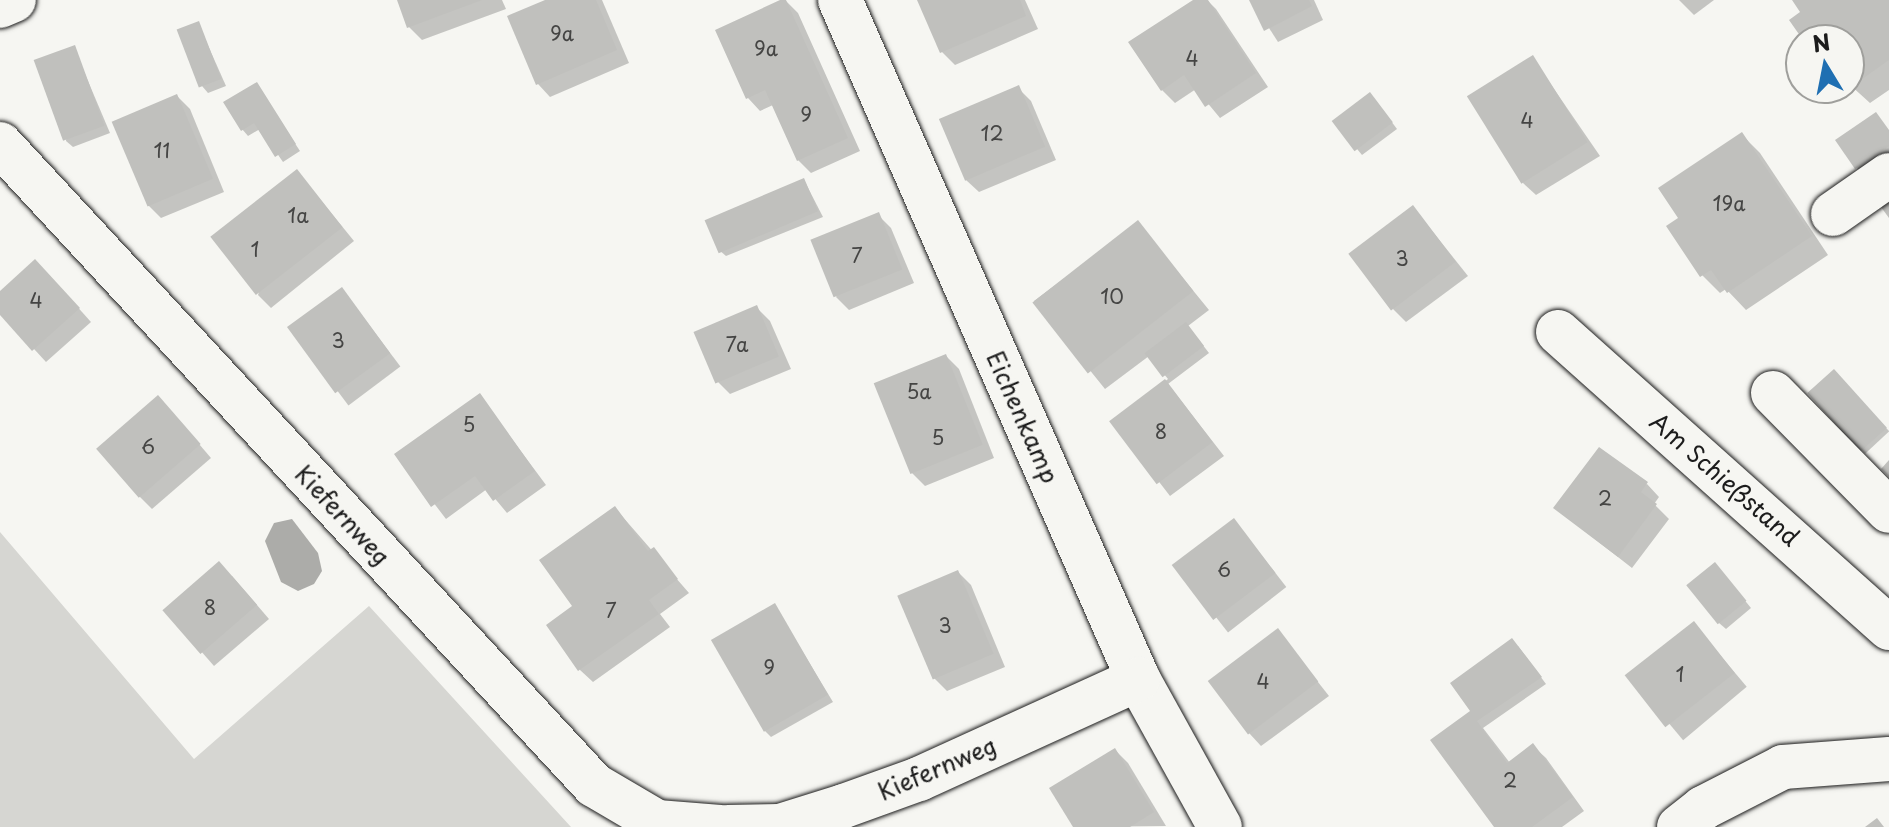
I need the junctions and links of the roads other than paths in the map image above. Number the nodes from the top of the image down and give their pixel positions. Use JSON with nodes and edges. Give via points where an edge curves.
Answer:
{"nodes":[{"id":1,"x":14,"y":0,"type":"edge"},
{"id":2,"x":840,"y":0,"type":"edge"},
{"id":3,"x":0,"y":6,"type":"edge"},
{"id":4,"x":0,"y":144,"type":"edge"},
{"id":5,"x":1889,"y":175,"type":"edge"},
{"id":6,"x":1833,"y":214,"type":"dead end"},
{"id":7,"x":1558,"y":332,"type":"dead end"},
{"id":8,"x":1773,"y":393,"type":"dead end"},
{"id":9,"x":1889,"y":511,"type":"edge"},
{"id":10,"x":1889,"y":628,"type":"edge"},
{"id":11,"x":1138,"y":679,"type":"junction"},
{"id":12,"x":1889,"y":759,"type":"edge"},
{"id":13,"x":720,"y":827,"type":"edge"},
{"id":14,"x":728,"y":827,"type":"edge"},
{"id":15,"x":1220,"y":827,"type":"edge"},
{"id":16,"x":1679,"y":827,"type":"edge"}],
"edges":[{"from":1,"to":3,"type":"street"},
{"from":2,"to":11,"type":"street","name":"Eichenkamp"},
{"from":4,"to":13,"type":"street","name":"Kiefernweg","via":[[594,785],[657,822]]},
{"from":5,"to":6,"type":"street"},
{"from":7,"to":10,"type":"street","name":"Am Schießstand"},
{"from":8,"to":9,"type":"street"},
{"from":11,"to":14,"type":"street","name":"Kiefernweg","via":[[919,779],[780,826]]},
{"from":11,"to":15,"type":"street","name":"Eichenkamp"},
{"from":12,"to":16,"type":"street","via":[[1783,767],[1703,808]]}]}
